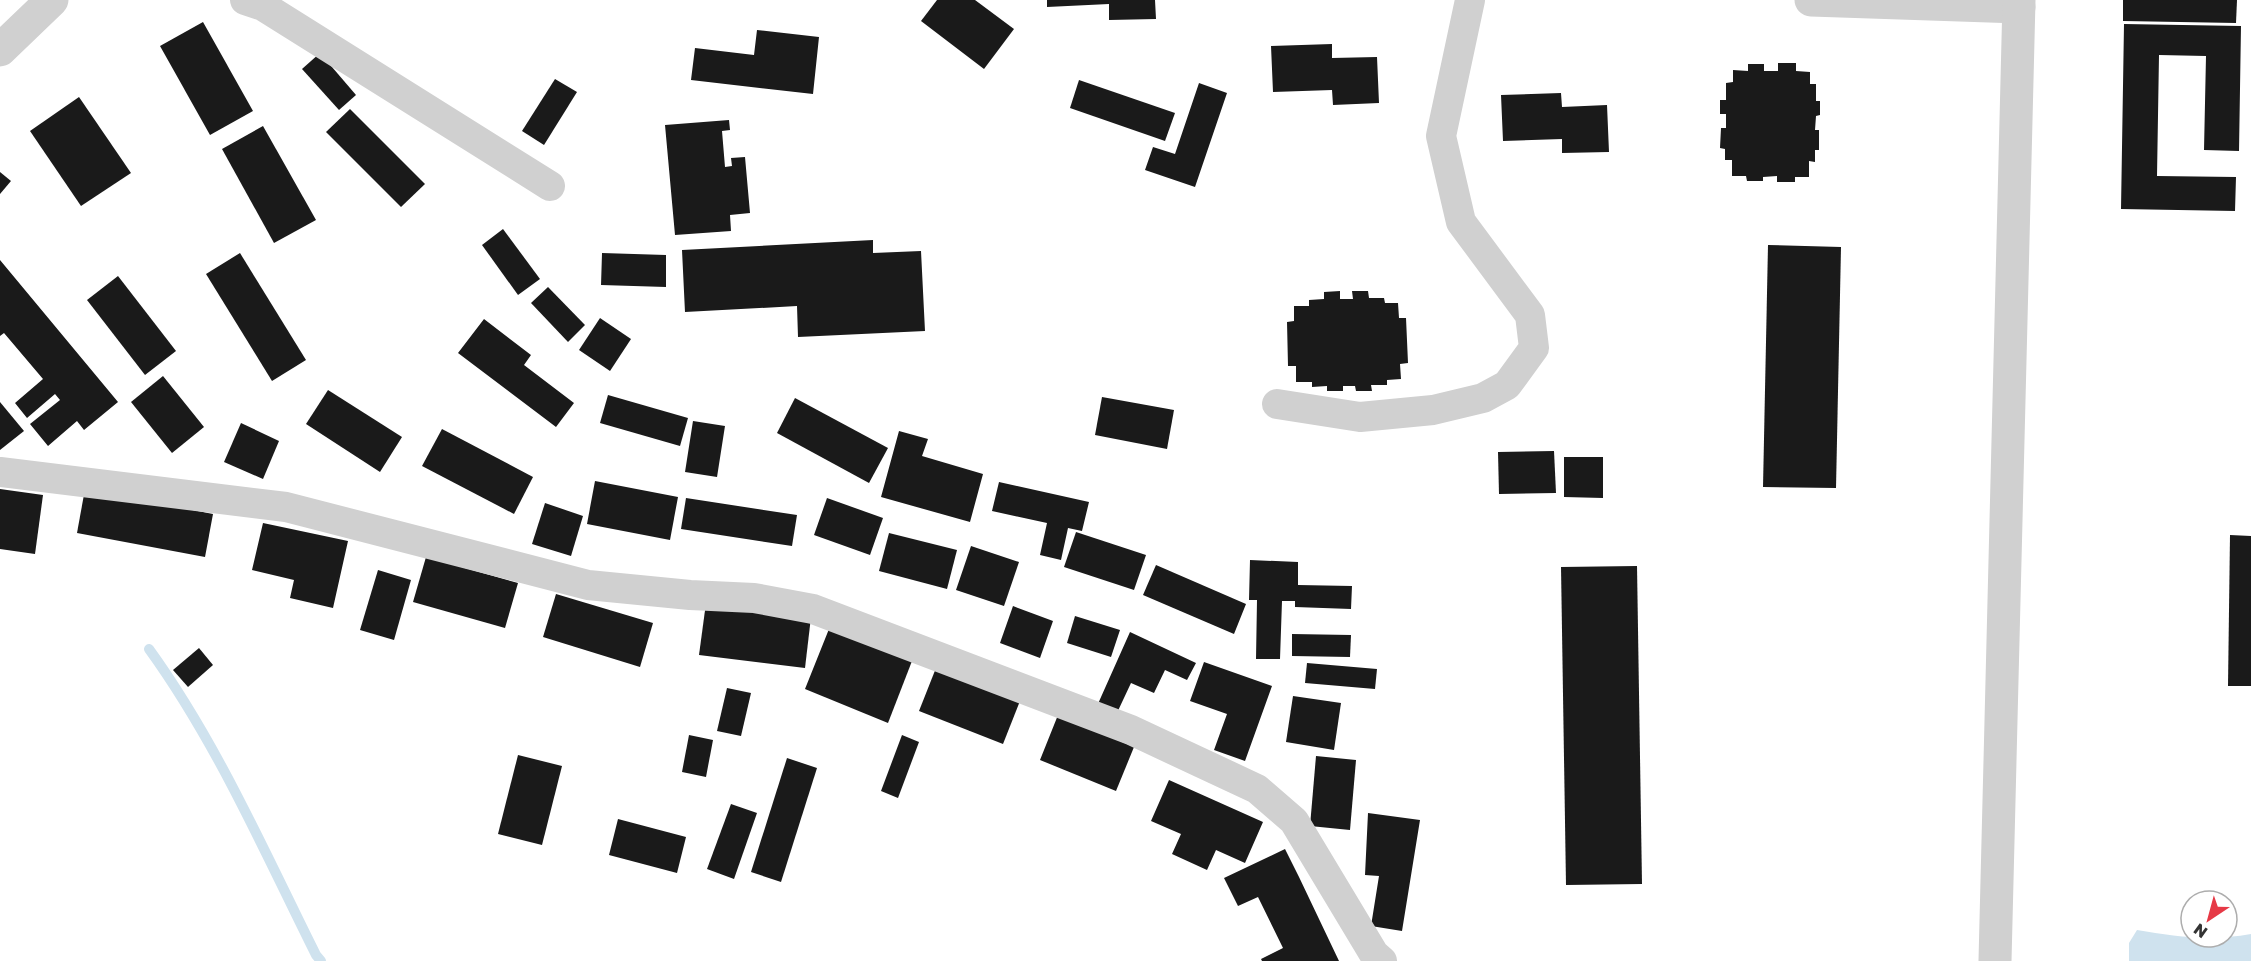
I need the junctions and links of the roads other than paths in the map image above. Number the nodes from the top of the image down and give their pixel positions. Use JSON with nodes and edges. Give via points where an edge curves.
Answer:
{"nodes":[{"id":1,"x":52,"y":0,"type":"edge"},
{"id":2,"x":245,"y":0,"type":"edge"},
{"id":3,"x":1470,"y":0,"type":"edge"},
{"id":4,"x":1811,"y":0,"type":"edge"},
{"id":5,"x":2019,"y":4,"type":"edge"},
{"id":6,"x":0,"y":50,"type":"edge"},
{"id":7,"x":550,"y":186,"type":"dead end"},
{"id":8,"x":1277,"y":404,"type":"dead end"},
{"id":9,"x":0,"y":472,"type":"edge"},
{"id":10,"x":1382,"y":961,"type":"edge"},
{"id":11,"x":1995,"y":961,"type":"edge"}],
"edges":[{"from":1,"to":6,"type":"street"},
{"from":2,"to":7,"type":"street","via":[[263,6]]},
{"from":3,"to":8,"type":"street","via":[[1442,136],[1461,222],[1530,315],[1534,348],[1507,385],[1483,398],[1433,410],[1360,417]]},
{"from":4,"to":5,"type":"street"},
{"from":5,"to":11,"type":"street"},
{"from":9,"to":10,"type":"street","via":[[286,507],[588,585],[754,598],[813,609],[1131,730],[1257,789],[1294,821],[1374,954]]}]}
